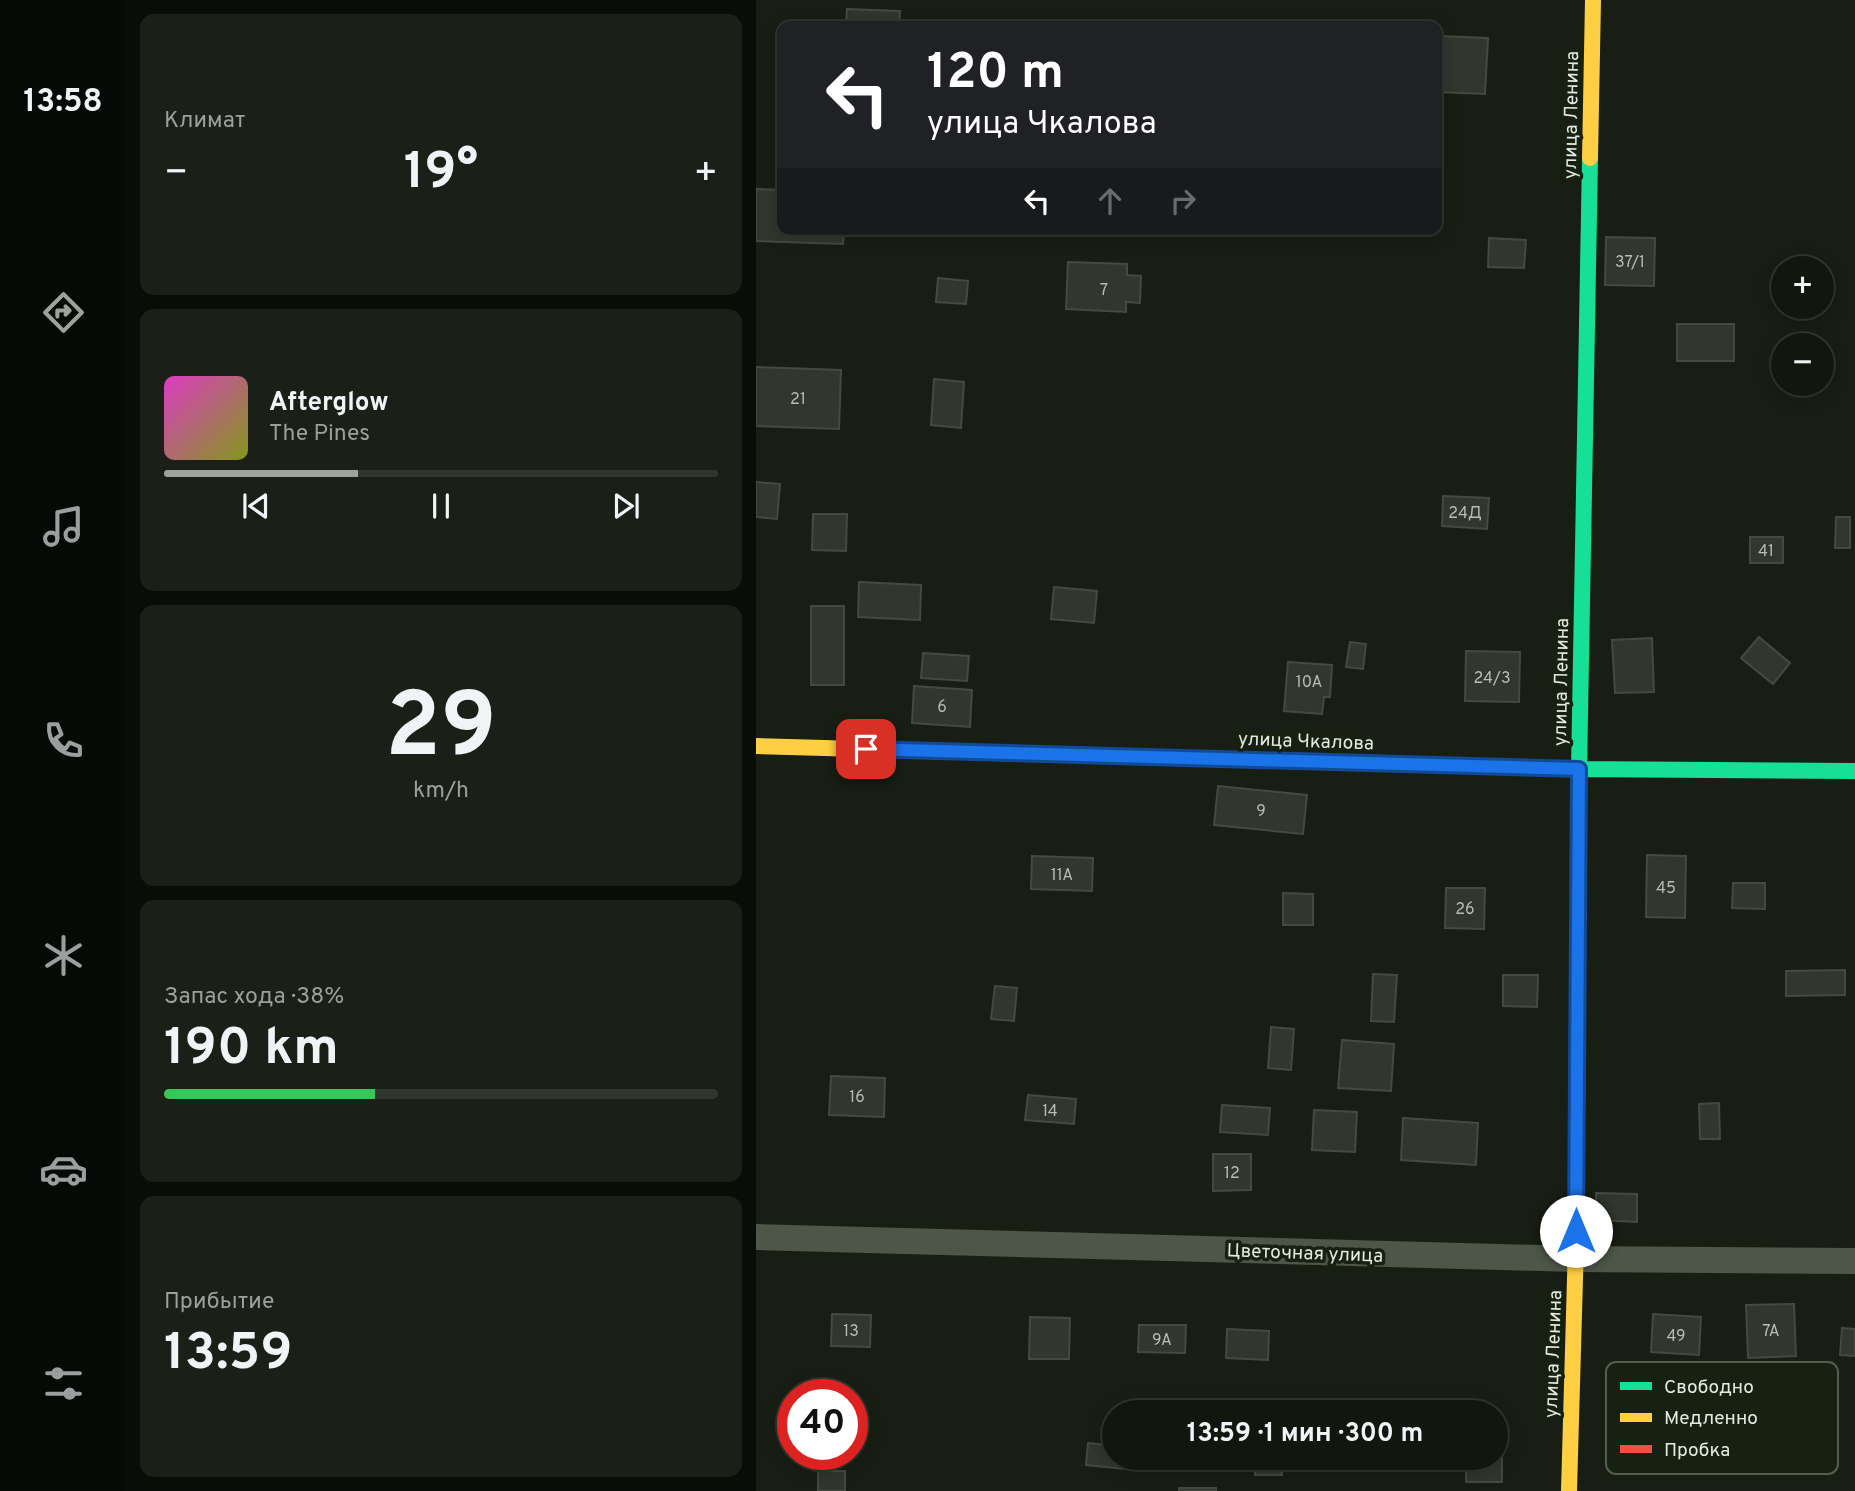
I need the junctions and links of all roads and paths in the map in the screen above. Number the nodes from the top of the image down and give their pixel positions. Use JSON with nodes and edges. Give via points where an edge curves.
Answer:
{"nodes":[{"id":1,"x":1593,"y":0,"type":"edge"},
{"id":2,"x":756,"y":746,"type":"edge"},
{"id":3,"x":1579,"y":769,"type":"junction"},
{"id":4,"x":1855,"y":771,"type":"edge"},
{"id":5,"x":756,"y":1237,"type":"edge"},
{"id":6,"x":1576,"y":1259,"type":"junction"},
{"id":7,"x":1855,"y":1261,"type":"edge"},
{"id":8,"x":1569,"y":1491,"type":"edge"}],
"edges":[{"from":1,"to":3,"type":"street","name":"улица Ленина"},
{"from":2,"to":3,"type":"street","name":"улица Чкалова"},
{"from":3,"to":4,"type":"street","name":"улица Чкалова"},
{"from":3,"to":6,"type":"street","name":"улица Ленина"},
{"from":5,"to":6,"type":"street","name":"Цветочная улица"},
{"from":6,"to":7,"type":"street","name":"Цветочная улица"},
{"from":6,"to":8,"type":"street","name":"улица Ленина"}]}
